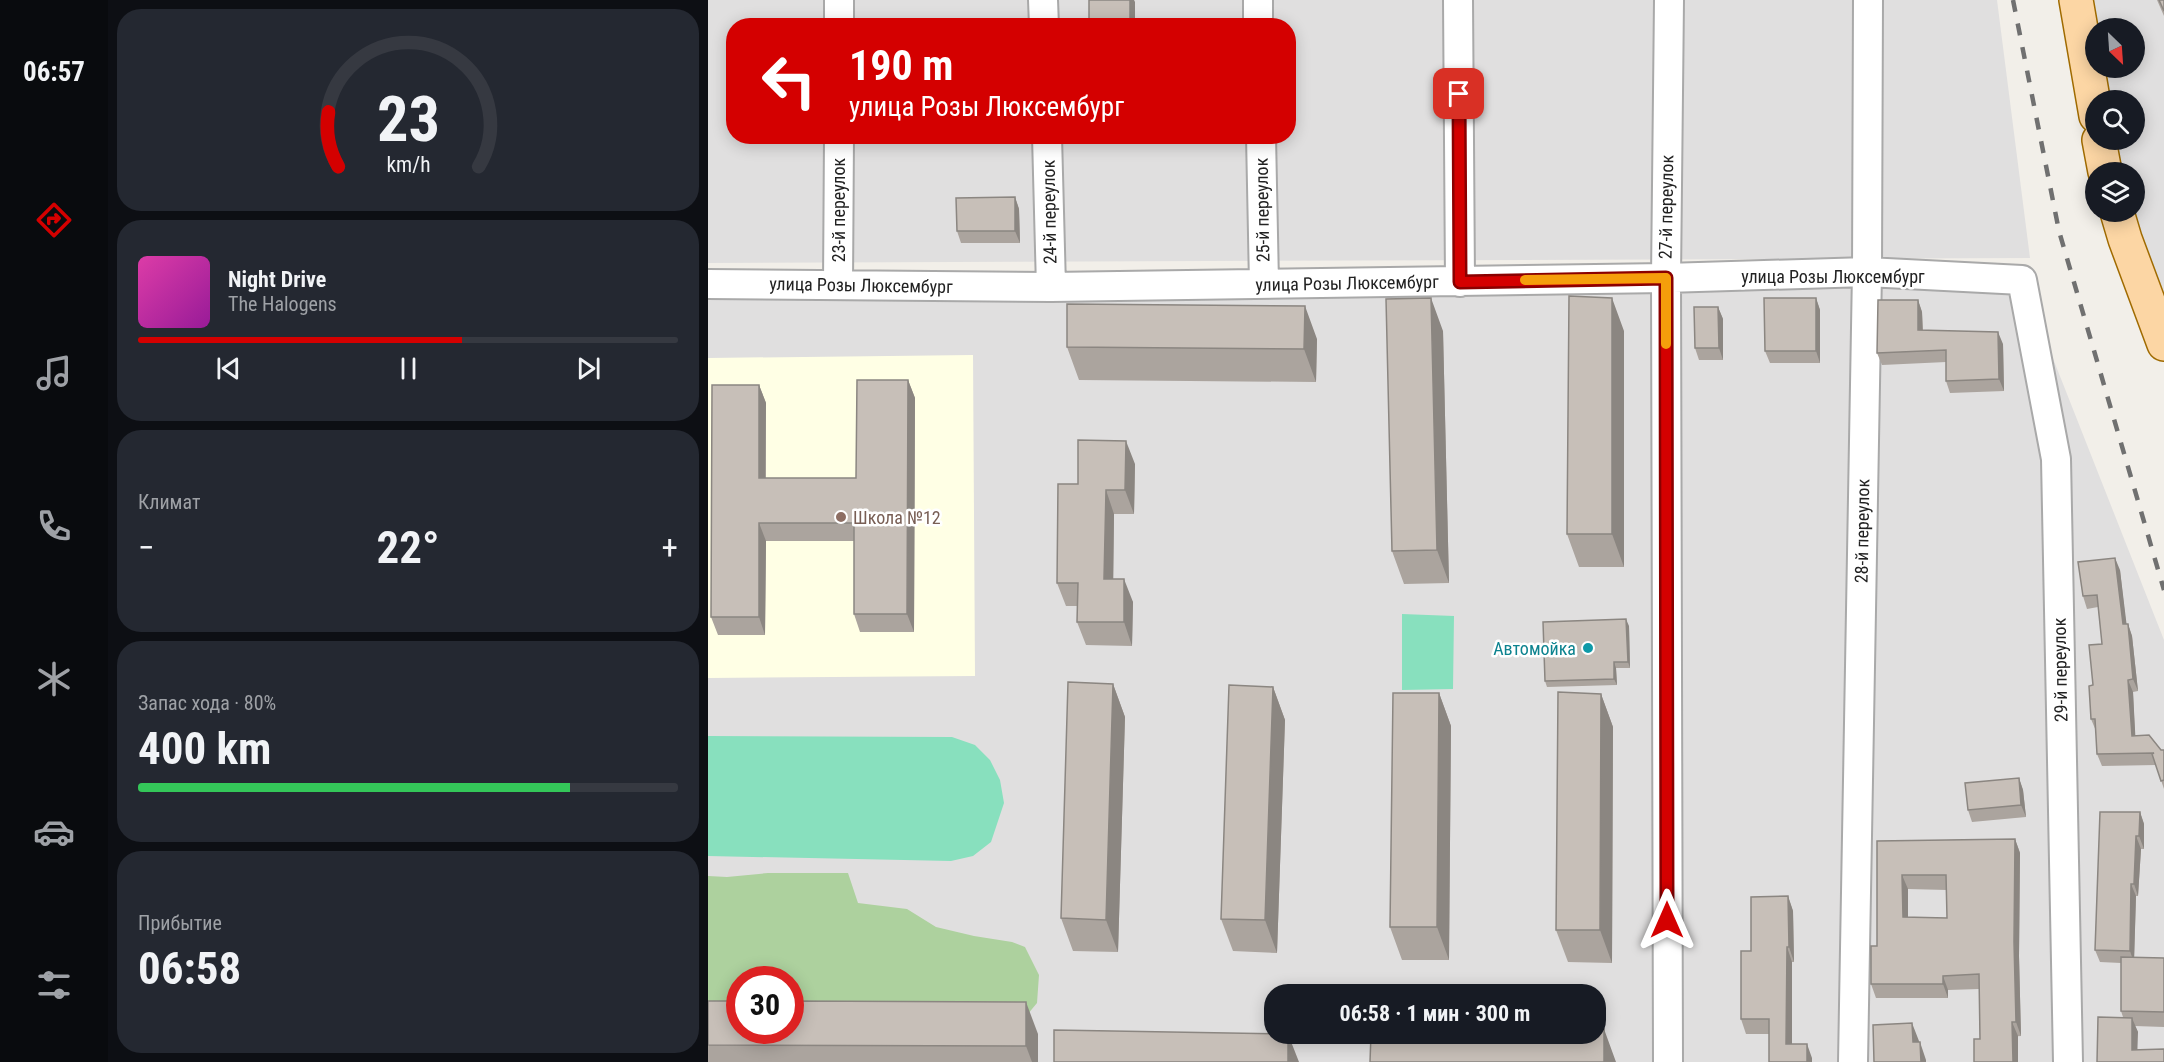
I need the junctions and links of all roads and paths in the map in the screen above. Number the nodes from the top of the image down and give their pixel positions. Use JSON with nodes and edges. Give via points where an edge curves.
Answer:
{"nodes":[{"id":1,"x":839,"y":0,"type":"edge"},
{"id":2,"x":1043,"y":0,"type":"edge"},
{"id":3,"x":1258,"y":0,"type":"edge"},
{"id":4,"x":1458,"y":0,"type":"edge"},
{"id":5,"x":1669,"y":0,"type":"edge"},
{"id":6,"x":1868,"y":0,"type":"edge"},
{"id":7,"x":2076,"y":0,"type":"edge"},
{"id":8,"x":839,"y":18,"type":"edge"},
{"id":9,"x":1044,"y":18,"type":"edge"},
{"id":10,"x":1258,"y":18,"type":"edge"},
{"id":11,"x":2092,"y":90,"type":"edge"},
{"id":12,"x":839,"y":144,"type":"edge"},
{"id":13,"x":1047,"y":144,"type":"edge"},
{"id":14,"x":1261,"y":144,"type":"edge"},
{"id":15,"x":2120,"y":222,"type":"edge"},
{"id":16,"x":1867,"y":272,"type":"junction"},
{"id":17,"x":1666,"y":278,"type":"junction"},
{"id":18,"x":2022,"y":280,"type":"joint"},
{"id":19,"x":1460,"y":282,"type":"junction"},
{"id":20,"x":708,"y":284,"type":"edge"},
{"id":21,"x":838,"y":284,"type":"junction"},
{"id":22,"x":1264,"y":284,"type":"junction"},
{"id":23,"x":1051,"y":287,"type":"junction"},
{"id":24,"x":2163,"y":339,"type":"edge"},
{"id":25,"x":1668,"y":1062,"type":"edge"},
{"id":26,"x":1853,"y":1062,"type":"edge"},
{"id":27,"x":2068,"y":1062,"type":"edge"}],
"edges":[{"from":1,"to":8,"type":"street"},
{"from":2,"to":9,"type":"street"},
{"from":3,"to":10,"type":"street"},
{"from":4,"to":19,"type":"street"},
{"from":5,"to":17,"type":"street","name":"27-й переулок"},
{"from":6,"to":16,"type":"street","name":"28-й переулок"},
{"from":7,"to":11,"type":"main road"},
{"from":12,"to":21,"type":"street","name":"23-й переулок"},
{"from":13,"to":23,"type":"street","name":"24-й переулок"},
{"from":14,"to":22,"type":"street","name":"25-й переулок"},
{"from":15,"to":24,"type":"main road"},
{"from":16,"to":17,"type":"street","name":"улица Розы Люксембург"},
{"from":16,"to":18,"type":"street","name":"улица Розы Люксембург"},
{"from":16,"to":26,"type":"street","name":"28-й переулок"},
{"from":17,"to":19,"type":"street","name":"улица Розы Люксембург"},
{"from":17,"to":25,"type":"street","name":"27-й переулок"},
{"from":18,"to":27,"type":"street","name":"29-й переулок","via":[[2056,459]]},
{"from":19,"to":22,"type":"street","name":"улица Розы Люксембург"},
{"from":20,"to":21,"type":"street","name":"улица Розы Люксембург"},
{"from":21,"to":23,"type":"street","name":"улица Розы Люксембург"},
{"from":22,"to":23,"type":"street","name":"улица Розы Люксембург"}]}
